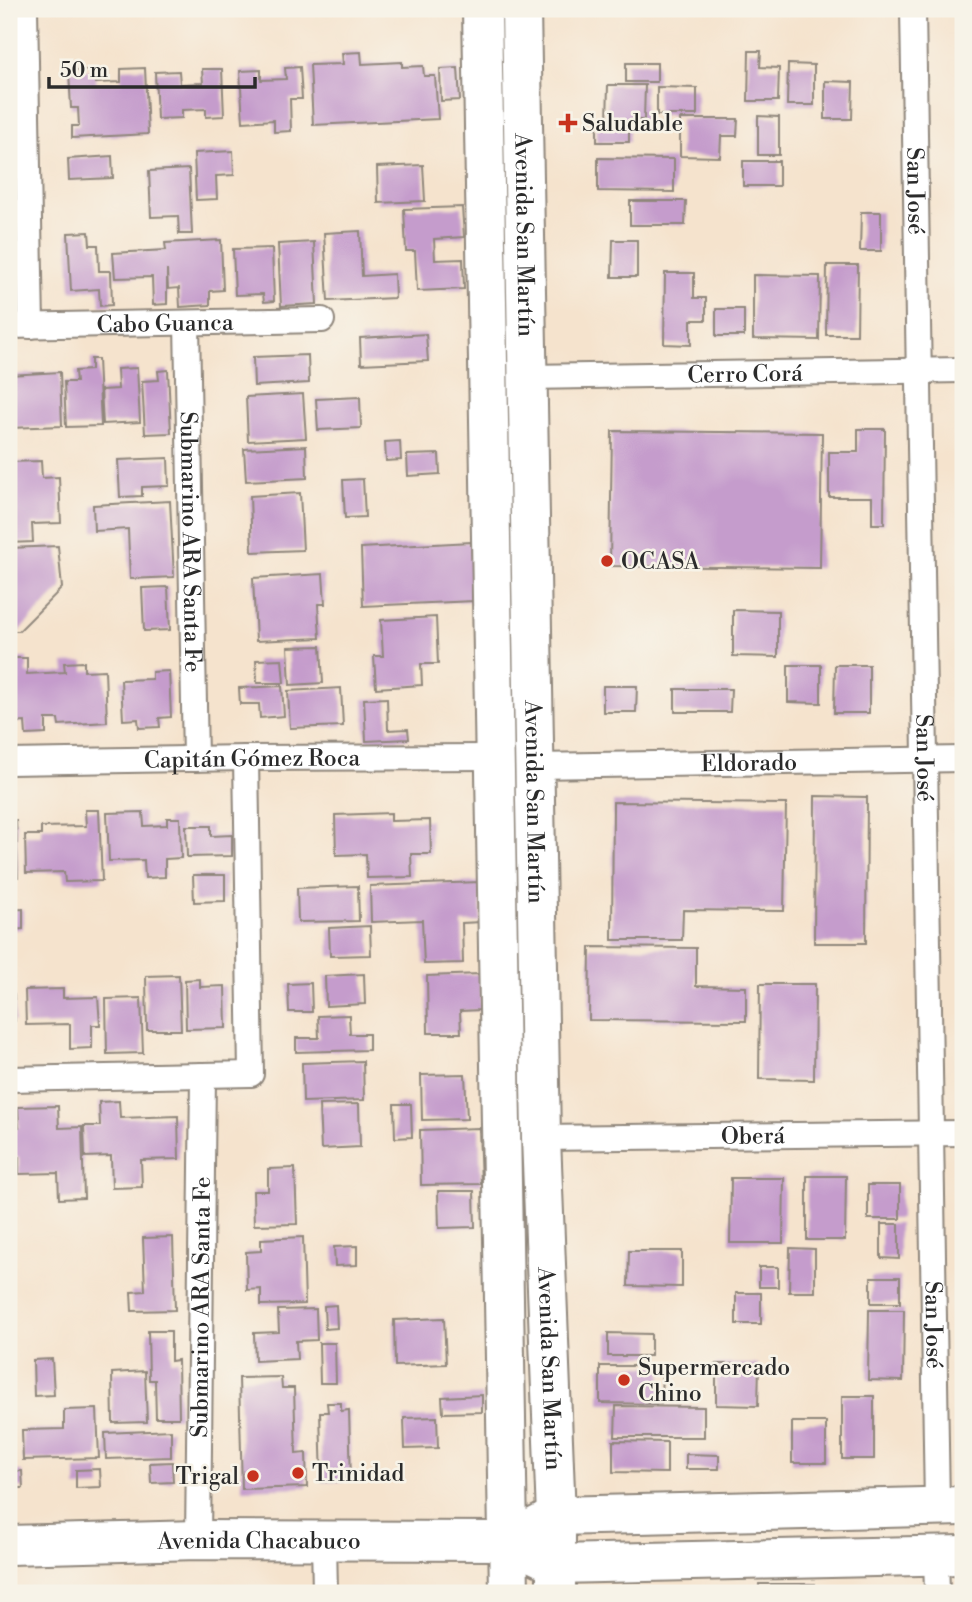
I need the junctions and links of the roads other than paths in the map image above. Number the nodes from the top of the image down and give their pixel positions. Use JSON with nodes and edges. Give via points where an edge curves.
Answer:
{"nodes":[{"id":1,"x":25,"y":9,"type":"edge"},
{"id":2,"x":482,"y":9,"type":"edge"},
{"id":3,"x":522,"y":9,"type":"edge"},
{"id":4,"x":913,"y":9,"type":"edge"},
{"id":5,"x":322,"y":320,"type":"dead end"},
{"id":6,"x":187,"y":323,"type":"junction"},
{"id":7,"x":20,"y":326,"type":"edge"},
{"id":8,"x":919,"y":370,"type":"junction"},
{"id":9,"x":963,"y":370,"type":"edge"},
{"id":10,"x":528,"y":377,"type":"junction"},
{"id":11,"x":495,"y":757,"type":"junction"},
{"id":12,"x":246,"y":758,"type":"junction"},
{"id":13,"x":195,"y":759,"type":"junction"},
{"id":14,"x":963,"y":759,"type":"edge"},
{"id":15,"x":925,"y":760,"type":"junction"},
{"id":16,"x":9,"y":762,"type":"edge"},
{"id":17,"x":535,"y":766,"type":"junction"},
{"id":18,"x":203,"y":1075,"type":"junction"},
{"id":19,"x":9,"y":1079,"type":"edge"},
{"id":20,"x":963,"y":1133,"type":"edge"},
{"id":21,"x":931,"y":1134,"type":"junction"},
{"id":22,"x":541,"y":1138,"type":"junction"},
{"id":23,"x":950,"y":1506,"type":"edge"},
{"id":24,"x":556,"y":1516,"type":"junction"},
{"id":25,"x":198,"y":1540,"type":"junction"},
{"id":26,"x":324,"y":1540,"type":"junction"},
{"id":27,"x":508,"y":1541,"type":"junction"},
{"id":28,"x":9,"y":1545,"type":"edge"},
{"id":29,"x":950,"y":1555,"type":"edge"},
{"id":30,"x":556,"y":1578,"type":"edge"},
{"id":31,"x":325,"y":1593,"type":"edge"},
{"id":32,"x":509,"y":1593,"type":"edge"},
{"id":33,"x":937,"y":1593,"type":"edge"}],
"edges":[{"from":1,"to":7,"type":"street"},
{"from":2,"to":11,"type":"main road","name":"Avenida San Martín"},
{"from":3,"to":10,"type":"main road","name":"Avenida San Martín"},
{"from":4,"to":8,"type":"street","name":"San José"},
{"from":5,"to":6,"type":"street","name":"Cabo Guanca"},
{"from":6,"to":7,"type":"street","name":"Cabo Guanca"},
{"from":6,"to":13,"type":"street","name":"Submarino ARA Santa Fe"},
{"from":8,"to":9,"type":"street","name":"Cerro Corá"},
{"from":8,"to":10,"type":"street","name":"Cerro Corá"},
{"from":8,"to":15,"type":"street","name":"San José"},
{"from":10,"to":17,"type":"main road","name":"Avenida San Martín"},
{"from":11,"to":12,"type":"street","name":"Capitán Gómez Roca"},
{"from":11,"to":27,"type":"main road","name":"Avenida San Martín"},
{"from":12,"to":13,"type":"street","name":"Capitán Gómez Roca"},
{"from":12,"to":18,"type":"street","via":[[251,1074]]},
{"from":13,"to":16,"type":"street","name":"Capitán Gómez Roca"},
{"from":14,"to":15,"type":"street","name":"Eldorado"},
{"from":15,"to":17,"type":"street","name":"Eldorado"},
{"from":15,"to":21,"type":"street","name":"San José"},
{"from":17,"to":22,"type":"main road","name":"Avenida San Martín"},
{"from":18,"to":19,"type":"street"},
{"from":18,"to":25,"type":"street","name":"Submarino ARA Santa Fe"},
{"from":20,"to":21,"type":"street","name":"Oberá"},
{"from":21,"to":22,"type":"street","name":"Oberá"},
{"from":21,"to":23,"type":"street","name":"San José"},
{"from":22,"to":24,"type":"main road","name":"Avenida San Martín"},
{"from":23,"to":24,"type":"main road","name":"Avenida Chacabuco"},
{"from":24,"to":27,"type":"main road","name":"Avenida Chacabuco"},
{"from":24,"to":30,"type":"main road","name":"Avenida San Martín"},
{"from":25,"to":26,"type":"main road","name":"Avenida Chacabuco"},
{"from":25,"to":28,"type":"main road","name":"Avenida Chacabuco"},
{"from":26,"to":27,"type":"main road","name":"Avenida Chacabuco"},
{"from":26,"to":31,"type":"street"},
{"from":27,"to":30,"type":"main road","name":"Avenida Chacabuco"},
{"from":27,"to":32,"type":"main road","name":"Avenida San Martín"},
{"from":29,"to":30,"type":"main road","name":"Avenida Chacabuco"},
{"from":29,"to":33,"type":"street"}]}
